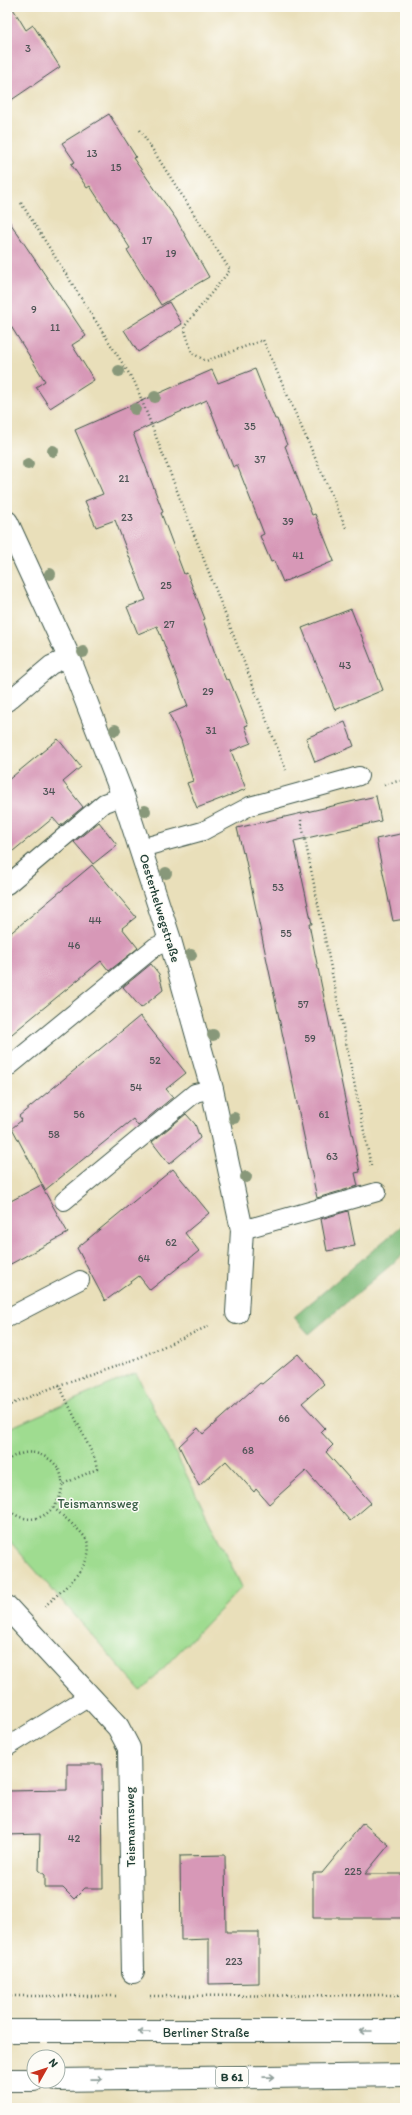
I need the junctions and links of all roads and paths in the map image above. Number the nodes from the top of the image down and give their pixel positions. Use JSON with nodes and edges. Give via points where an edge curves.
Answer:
{"nodes":[{"id":1,"x":140,"y":130,"type":"dead end"},
{"id":2,"x":21,"y":203,"type":"dead end"},
{"id":3,"x":7,"y":522,"type":"edge"},
{"id":4,"x":347,"y":530,"type":"dead end"},
{"id":5,"x":69,"y":657,"type":"junction"},
{"id":6,"x":7,"y":702,"type":"edge"},
{"id":7,"x":359,"y":776,"type":"dead end"},
{"id":8,"x":295,"y":793,"type":"junction"},
{"id":9,"x":124,"y":796,"type":"junction"},
{"id":10,"x":141,"y":848,"type":"junction"},
{"id":11,"x":7,"y":884,"type":"edge"},
{"id":12,"x":170,"y":940,"type":"junction"},
{"id":13,"x":7,"y":1068,"type":"edge"},
{"id":14,"x":212,"y":1089,"type":"junction"},
{"id":15,"x":377,"y":1192,"type":"joint"},
{"id":16,"x":64,"y":1201,"type":"dead end"},
{"id":17,"x":242,"y":1230,"type":"junction"},
{"id":18,"x":80,"y":1280,"type":"dead end"},
{"id":19,"x":237,"y":1313,"type":"joint"},
{"id":20,"x":7,"y":1318,"type":"edge"},
{"id":21,"x":59,"y":1385,"type":"junction"},
{"id":22,"x":7,"y":1406,"type":"edge"},
{"id":23,"x":7,"y":1461,"type":"edge"},
{"id":24,"x":63,"y":1484,"type":"junction"},
{"id":25,"x":54,"y":1508,"type":"junction"},
{"id":26,"x":7,"y":1509,"type":"edge"},
{"id":27,"x":7,"y":1607,"type":"edge"},
{"id":28,"x":23,"y":1625,"type":"junction"},
{"id":29,"x":89,"y":1696,"type":"junction"},
{"id":30,"x":7,"y":1748,"type":"edge"},
{"id":31,"x":133,"y":1972,"type":"dead end"},
{"id":32,"x":405,"y":1995,"type":"edge"},
{"id":33,"x":7,"y":1996,"type":"edge"},
{"id":34,"x":118,"y":1996,"type":"dead end"},
{"id":35,"x":142,"y":1996,"type":"dead end"},
{"id":36,"x":7,"y":2031,"type":"edge"},
{"id":37,"x":405,"y":2031,"type":"edge"},
{"id":38,"x":405,"y":2075,"type":"edge"},
{"id":39,"x":7,"y":2080,"type":"edge"},
{"id":40,"x":26,"y":2080,"type":"edge"},
{"id":41,"x":66,"y":2080,"type":"edge"}],
"edges":[{"from":1,"to":4,"type":"path","via":[[230,270],[184,327],[192,353],[206,361],[263,340]]},
{"from":2,"to":8,"type":"path","via":[[135,383]]},
{"from":3,"to":5,"type":"street","name":"Oesterhelwegstraße"},
{"from":5,"to":6,"type":"lane","via":[[51,665]]},
{"from":5,"to":9,"type":"street","name":"Oesterhelwegstraße"},
{"from":7,"to":8,"type":"lane"},
{"from":8,"to":10,"type":"lane","via":[[250,806],[202,831]]},
{"from":8,"to":15,"type":"path"},
{"from":9,"to":10,"type":"street","name":"Oesterhelwegstraße"},
{"from":9,"to":11,"type":"lane","via":[[104,803]]},
{"from":10,"to":12,"type":"street","name":"Oesterhelwegstraße"},
{"from":12,"to":13,"type":"lane","via":[[155,947]]},
{"from":12,"to":14,"type":"street","name":"Oesterhelwegstraße"},
{"from":14,"to":16,"type":"lane","via":[[195,1093]]},
{"from":14,"to":17,"type":"street","name":"Oesterhelwegstraße"},
{"from":15,"to":17,"type":"lane"},
{"from":17,"to":19,"type":"street","name":"Oesterhelwegstraße"},
{"from":18,"to":20,"type":"lane"},
{"from":19,"to":21,"type":"path","via":[[136,1359]]},
{"from":21,"to":22,"type":"path"},
{"from":21,"to":24,"type":"path","via":[[95,1459],[97,1469]]},
{"from":23,"to":24,"type":"path","via":[[20,1453],[33,1452],[46,1456],[56,1464]]},
{"from":24,"to":25,"type":"path","via":[[59,1502]]},
{"from":25,"to":26,"type":"path","via":[[39,1518],[26,1519],[14,1515]]},
{"from":25,"to":28,"type":"path","via":[[86,1539],[89,1556],[62,1590]]},
{"from":27,"to":28,"type":"street","name":"Teismannsweg"},
{"from":28,"to":29,"type":"street","name":"Teismannsweg"},
{"from":29,"to":30,"type":"lane"},
{"from":29,"to":31,"type":"street","name":"Teismannsweg","via":[[118,1727],[129,1748]]},
{"from":32,"to":35,"type":"path"},
{"from":33,"to":34,"type":"path"},
{"from":37,"to":36,"type":"street","name":"Berliner Straße","one_way":true},
{"from":41,"to":38,"type":"street","number":"B 61","one_way":true},
{"from":39,"to":40,"type":"street"}]}
